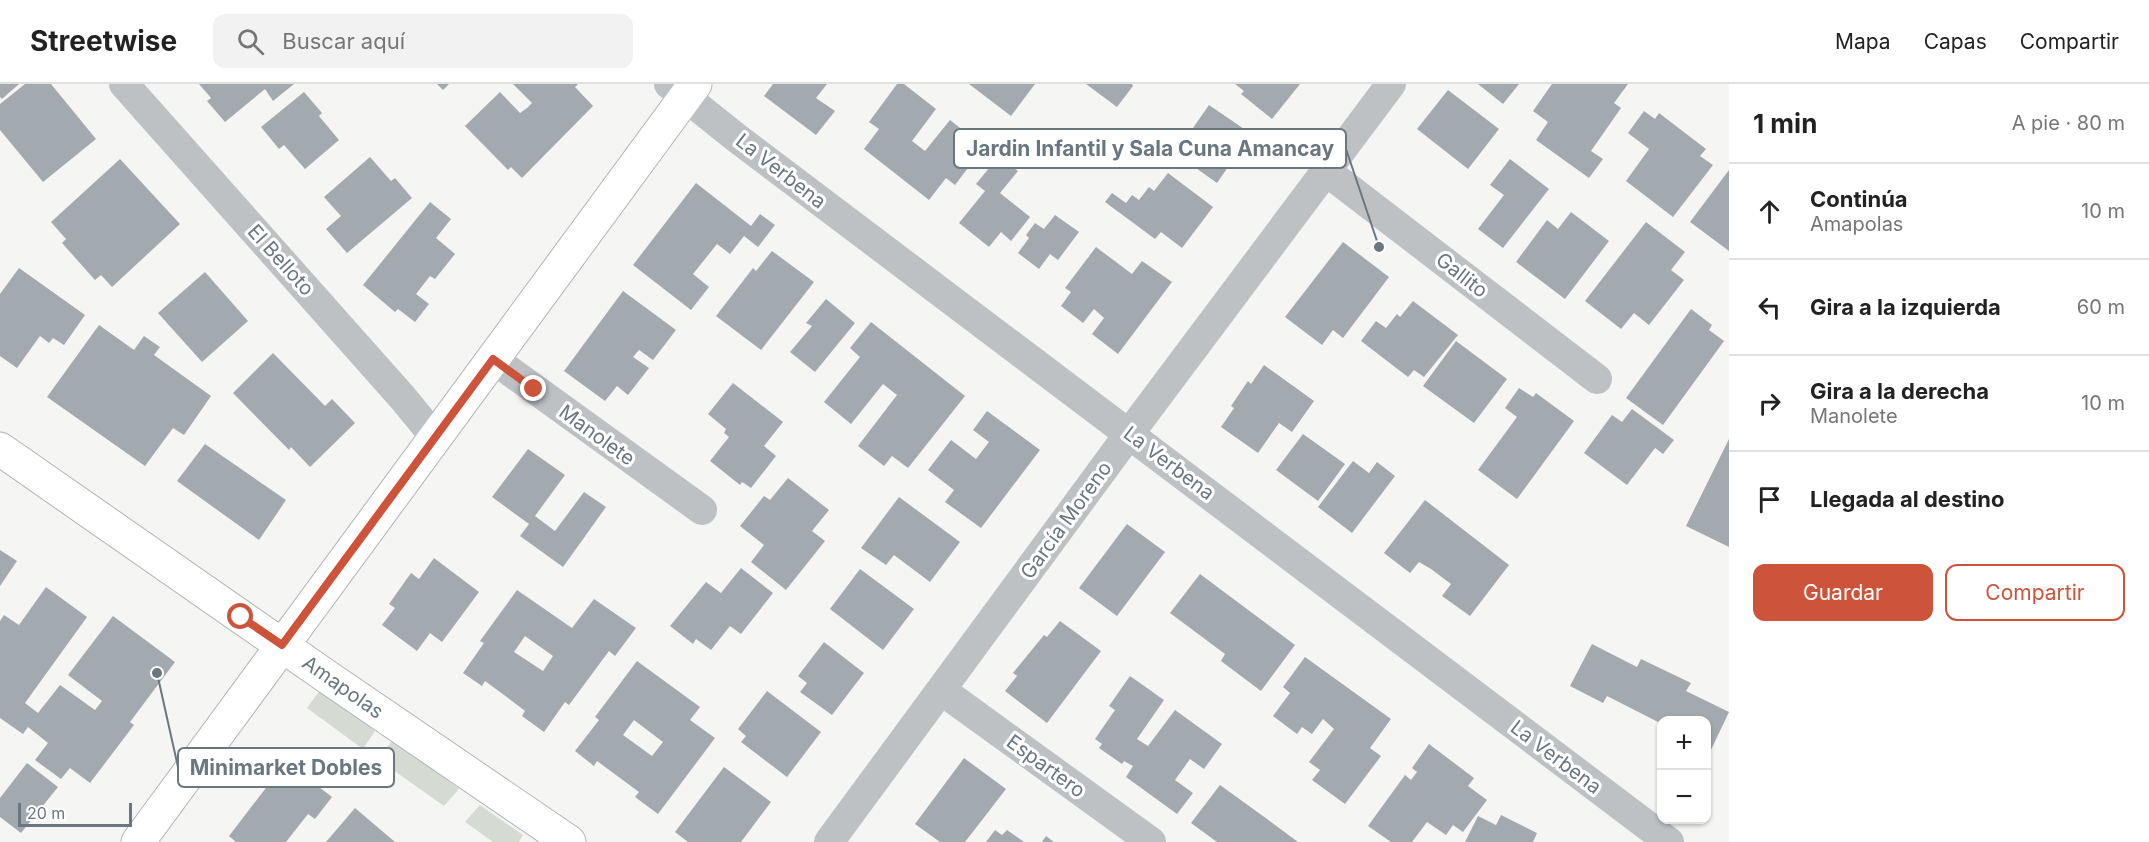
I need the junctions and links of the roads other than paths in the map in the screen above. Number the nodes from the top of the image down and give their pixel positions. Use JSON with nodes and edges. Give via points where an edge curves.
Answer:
{"nodes":[{"id":1,"x":124,"y":84,"type":"edge"},
{"id":2,"x":1391,"y":84,"type":"edge"},
{"id":3,"x":683,"y":88,"type":"edge"},
{"id":4,"x":1326,"y":171,"type":"junction"},
{"id":5,"x":493,"y":359,"type":"junction"},
{"id":6,"x":1596,"y":379,"type":"dead end"},
{"id":7,"x":1129,"y":434,"type":"junction"},
{"id":8,"x":435,"y":437,"type":"junction"},
{"id":9,"x":0,"y":449,"type":"edge"},
{"id":10,"x":702,"y":510,"type":"dead end"},
{"id":11,"x":282,"y":645,"type":"junction"},
{"id":12,"x":941,"y":690,"type":"junction"},
{"id":13,"x":138,"y":842,"type":"edge"},
{"id":14,"x":569,"y":842,"type":"edge"},
{"id":15,"x":830,"y":842,"type":"edge"},
{"id":16,"x":1151,"y":842,"type":"edge"},
{"id":17,"x":1669,"y":842,"type":"edge"}],
"edges":[{"from":1,"to":8,"type":"street","name":"El Belloto"},
{"from":2,"to":4,"type":"street","name":"García Moreno"},
{"from":3,"to":5,"type":"main road"},
{"from":3,"to":7,"type":"street","name":"La Verbena"},
{"from":4,"to":6,"type":"street","name":"Gallito"},
{"from":4,"to":7,"type":"street","name":"García Moreno"},
{"from":5,"to":8,"type":"main road"},
{"from":5,"to":10,"type":"street","name":"Manolete"},
{"from":7,"to":12,"type":"street","name":"García Moreno"},
{"from":7,"to":17,"type":"street","name":"La Verbena"},
{"from":8,"to":11,"type":"main road"},
{"from":9,"to":11,"type":"main road","name":"Amapolas"},
{"from":11,"to":13,"type":"main road"},
{"from":11,"to":14,"type":"main road","name":"Amapolas"},
{"from":12,"to":15,"type":"street","name":"García Moreno"},
{"from":12,"to":16,"type":"street","name":"Espartero"}]}
